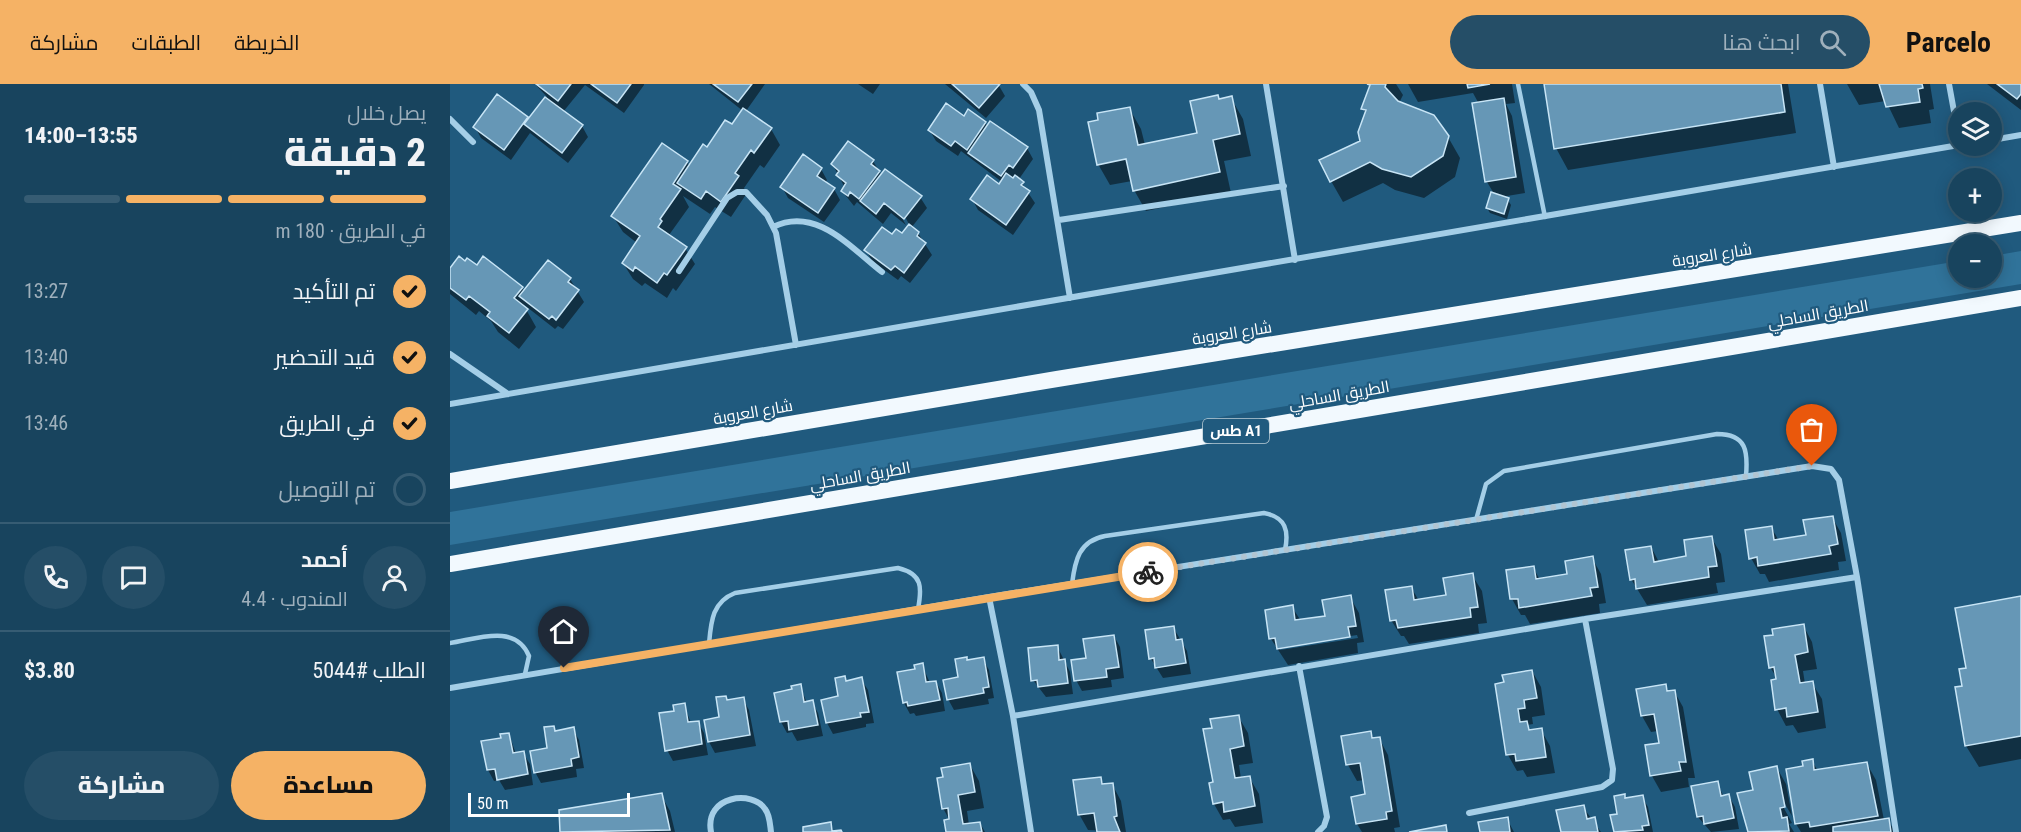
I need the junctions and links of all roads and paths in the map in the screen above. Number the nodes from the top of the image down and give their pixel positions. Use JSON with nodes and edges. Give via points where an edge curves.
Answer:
{"nodes":[{"id":1,"x":1023,"y":84,"type":"edge"},
{"id":2,"x":1266,"y":84,"type":"edge"},
{"id":3,"x":1518,"y":84,"type":"edge"},
{"id":4,"x":1820,"y":84,"type":"edge"},
{"id":5,"x":1948,"y":84,"type":"edge"},
{"id":6,"x":1952,"y":102,"type":"edge"},
{"id":7,"x":450,"y":119,"type":"edge"},
{"id":8,"x":2021,"y":135,"type":"edge"},
{"id":9,"x":2002,"y":138,"type":"edge"},
{"id":10,"x":473,"y":142,"type":"dead end"},
{"id":11,"x":1948,"y":147,"type":"edge"},
{"id":12,"x":1834,"y":167,"type":"junction"},
{"id":13,"x":1284,"y":186,"type":"junction"},
{"id":14,"x":1545,"y":217,"type":"junction"},
{"id":15,"x":1059,"y":220,"type":"junction"},
{"id":16,"x":2021,"y":223,"type":"edge"},
{"id":17,"x":773,"y":227,"type":"junction"},
{"id":18,"x":1295,"y":260,"type":"junction"},
{"id":19,"x":679,"y":271,"type":"dead end"},
{"id":20,"x":882,"y":272,"type":"dead end"},
{"id":21,"x":1070,"y":298,"type":"junction"},
{"id":22,"x":2021,"y":298,"type":"edge"},
{"id":23,"x":796,"y":345,"type":"junction"},
{"id":24,"x":450,"y":354,"type":"edge"},
{"id":25,"x":508,"y":395,"type":"junction"},
{"id":26,"x":450,"y":404,"type":"edge"},
{"id":27,"x":1746,"y":476,"type":"junction"},
{"id":28,"x":450,"y":482,"type":"edge"},
{"id":29,"x":1476,"y":520,"type":"junction"},
{"id":30,"x":1286,"y":550,"type":"junction"},
{"id":31,"x":450,"y":564,"type":"edge"},
{"id":32,"x":1857,"y":577,"type":"junction"},
{"id":33,"x":1072,"y":584,"type":"junction"},
{"id":34,"x":988,"y":597,"type":"junction"},
{"id":35,"x":918,"y":609,"type":"junction"},
{"id":36,"x":1585,"y":618,"type":"junction"},
{"id":37,"x":450,"y":643,"type":"edge"},
{"id":38,"x":709,"y":644,"type":"junction"},
{"id":39,"x":1299,"y":666,"type":"junction"},
{"id":40,"x":525,"y":674,"type":"junction"},
{"id":41,"x":450,"y":688,"type":"edge"},
{"id":42,"x":1013,"y":716,"type":"junction"},
{"id":43,"x":1469,"y":813,"type":"dead end"},
{"id":44,"x":711,"y":832,"type":"edge"},
{"id":45,"x":771,"y":832,"type":"edge"},
{"id":46,"x":1031,"y":832,"type":"edge"},
{"id":47,"x":1318,"y":832,"type":"edge"},
{"id":48,"x":1896,"y":832,"type":"edge"}],
"edges":[{"from":1,"to":15,"type":"street","via":[[1040,110]]},
{"from":2,"to":13,"type":"street"},
{"from":3,"to":14,"type":"lane"},
{"from":4,"to":12,"type":"street"},
{"from":5,"to":6,"type":"street"},
{"from":7,"to":10,"type":"street"},
{"from":8,"to":9,"type":"street"},
{"from":11,"to":12,"type":"street"},
{"from":12,"to":14,"type":"street"},
{"from":13,"to":15,"type":"street"},
{"from":13,"to":18,"type":"street"},
{"from":14,"to":18,"type":"street"},
{"from":15,"to":21,"type":"street"},
{"from":16,"to":28,"type":"highway","name":"شارع العروبة"},
{"from":17,"to":19,"type":"street","via":[[767,214],[746,192],[737,192],[728,198]]},
{"from":17,"to":20,"type":"street","via":[[795,220],[820,224]]},
{"from":17,"to":23,"type":"street"},
{"from":18,"to":21,"type":"street"},
{"from":21,"to":23,"type":"street"},
{"from":22,"to":31,"type":"highway","name":"الطريق الساحلي","number":"طس A1"},
{"from":23,"to":25,"type":"street"},
{"from":24,"to":25,"type":"street"},
{"from":25,"to":26,"type":"street"},
{"from":27,"to":29,"type":"street"},
{"from":27,"to":29,"type":"lane","via":[[1745,448],[1736,438],[1717,434],[1504,471],[1486,484]]},
{"from":27,"to":32,"type":"street","via":[[1812,466],[1831,469],[1839,480]]},
{"from":29,"to":30,"type":"street"},
{"from":30,"to":33,"type":"street"},
{"from":30,"to":33,"type":"lane","via":[[1286,527],[1277,517],[1264,513],[1105,536],[1091,540],[1080,551]]},
{"from":32,"to":36,"type":"street"},
{"from":32,"to":48,"type":"street"},
{"from":33,"to":34,"type":"street"},
{"from":34,"to":35,"type":"street"},
{"from":34,"to":42,"type":"street"},
{"from":35,"to":38,"type":"street"},
{"from":35,"to":38,"type":"lane","via":[[922,588],[910,572],[898,568],[735,593],[722,600],[713,613]]},
{"from":36,"to":39,"type":"street"},
{"from":36,"to":43,"type":"street","via":[[1612,780],[1602,787]]},
{"from":37,"to":40,"type":"lane","via":[[510,636],[522,644],[529,656]]},
{"from":38,"to":40,"type":"street"},
{"from":39,"to":42,"type":"street"},
{"from":39,"to":47,"type":"street","via":[[1327,817]]},
{"from":40,"to":41,"type":"street"},
{"from":42,"to":46,"type":"street"},
{"from":44,"to":45,"type":"street","via":[[709,818],[714,808],[744,799],[756,801],[766,810]]}]}
